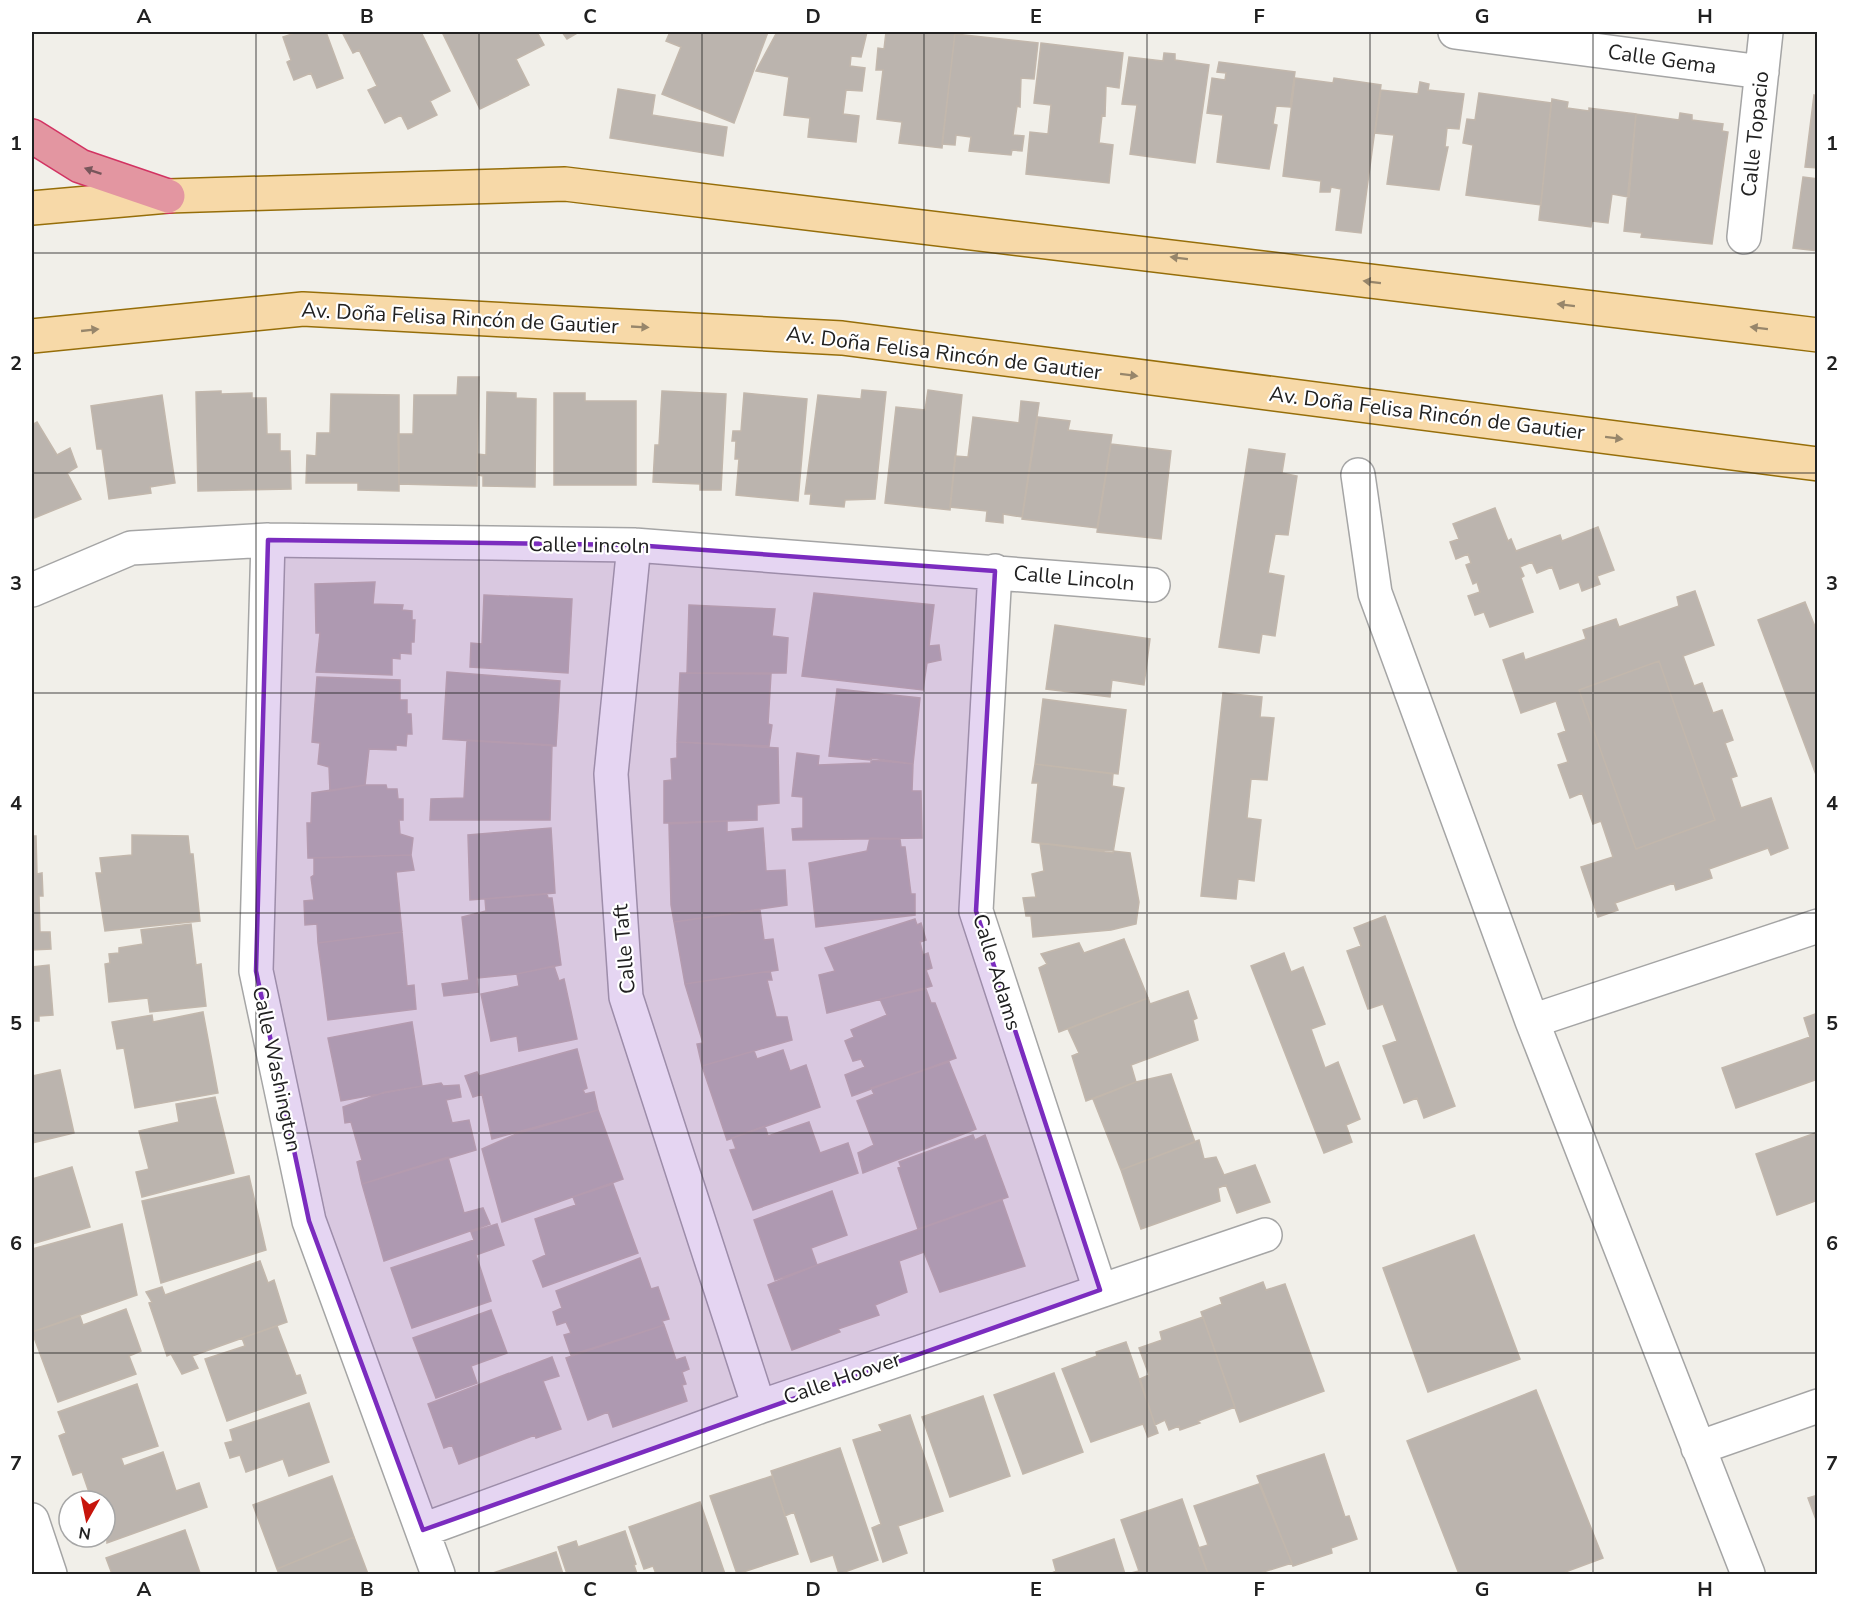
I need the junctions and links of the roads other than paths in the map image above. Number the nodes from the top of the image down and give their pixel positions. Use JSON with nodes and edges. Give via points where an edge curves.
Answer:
{"nodes":[{"id":1,"x":1455,"y":32,"type":"edge"},
{"id":2,"x":1766,"y":32,"type":"edge"},
{"id":3,"x":1762,"y":72,"type":"junction"},
{"id":4,"x":32,"y":136,"type":"edge"},
{"id":5,"x":168,"y":196,"type":"junction"},
{"id":6,"x":32,"y":208,"type":"edge"},
{"id":7,"x":1743,"y":237,"type":"dead end"},
{"id":8,"x":32,"y":336,"type":"edge"},
{"id":9,"x":1818,"y":336,"type":"edge"},
{"id":10,"x":1818,"y":464,"type":"edge"},
{"id":11,"x":1358,"y":475,"type":"dead end"},
{"id":12,"x":268,"y":540,"type":"junction"},
{"id":13,"x":634,"y":545,"type":"junction"},
{"id":14,"x":995,"y":571,"type":"junction"},
{"id":15,"x":1153,"y":585,"type":"dead end"},
{"id":16,"x":32,"y":590,"type":"edge"},
{"id":17,"x":1818,"y":926,"type":"edge"},
{"id":18,"x":1532,"y":1021,"type":"junction"},
{"id":19,"x":1264,"y":1235,"type":"dead end"},
{"id":20,"x":1100,"y":1290,"type":"junction"},
{"id":21,"x":1818,"y":1406,"type":"edge"},
{"id":22,"x":759,"y":1407,"type":"junction"},
{"id":23,"x":1698,"y":1448,"type":"junction"},
{"id":24,"x":32,"y":1520,"type":"edge"},
{"id":25,"x":423,"y":1530,"type":"junction"},
{"id":26,"x":50,"y":1575,"type":"edge"},
{"id":27,"x":438,"y":1575,"type":"edge"},
{"id":28,"x":1748,"y":1575,"type":"edge"}],
"edges":[{"from":1,"to":3,"type":"street","name":"Calle Gema"},
{"from":2,"to":3,"type":"street","name":"Calle Topacio"},
{"from":3,"to":7,"type":"street","name":"Calle Topacio"},
{"from":5,"to":4,"type":"highway","one_way":true,"via":[[80,166]]},
{"from":5,"to":6,"type":"main road"},
{"from":9,"to":5,"type":"main road","one_way":true,"via":[[565,184]]},
{"from":8,"to":10,"type":"main road","name":"Av. Doña Felisa Rincón de Gautier","one_way":true,"via":[[303,309],[842,338]]},
{"from":11,"to":18,"type":"street","via":[[1376,593]]},
{"from":12,"to":13,"type":"street","name":"Calle Lincoln"},
{"from":12,"to":16,"type":"street","name":"Calle Lincoln","via":[[131,548]]},
{"from":12,"to":25,"type":"street","name":"Calle Washington","via":[[256,971],[309,1221]]},
{"from":13,"to":14,"type":"street","name":"Calle Lincoln"},
{"from":13,"to":22,"type":"street","name":"Calle Taft","via":[[612,774],[626,997]]},
{"from":14,"to":15,"type":"street","name":"Calle Lincoln"},
{"from":14,"to":20,"type":"street","name":"Calle Adams","via":[[976,911]]},
{"from":17,"to":18,"type":"street"},
{"from":18,"to":23,"type":"street"},
{"from":19,"to":20,"type":"street","name":"Calle Hoover"},
{"from":20,"to":22,"type":"street","name":"Calle Hoover"},
{"from":21,"to":23,"type":"street"},
{"from":22,"to":25,"type":"street","name":"Calle Hoover"},
{"from":23,"to":28,"type":"street"},
{"from":24,"to":26,"type":"street"},
{"from":25,"to":27,"type":"street","name":"Calle Washington"}]}
